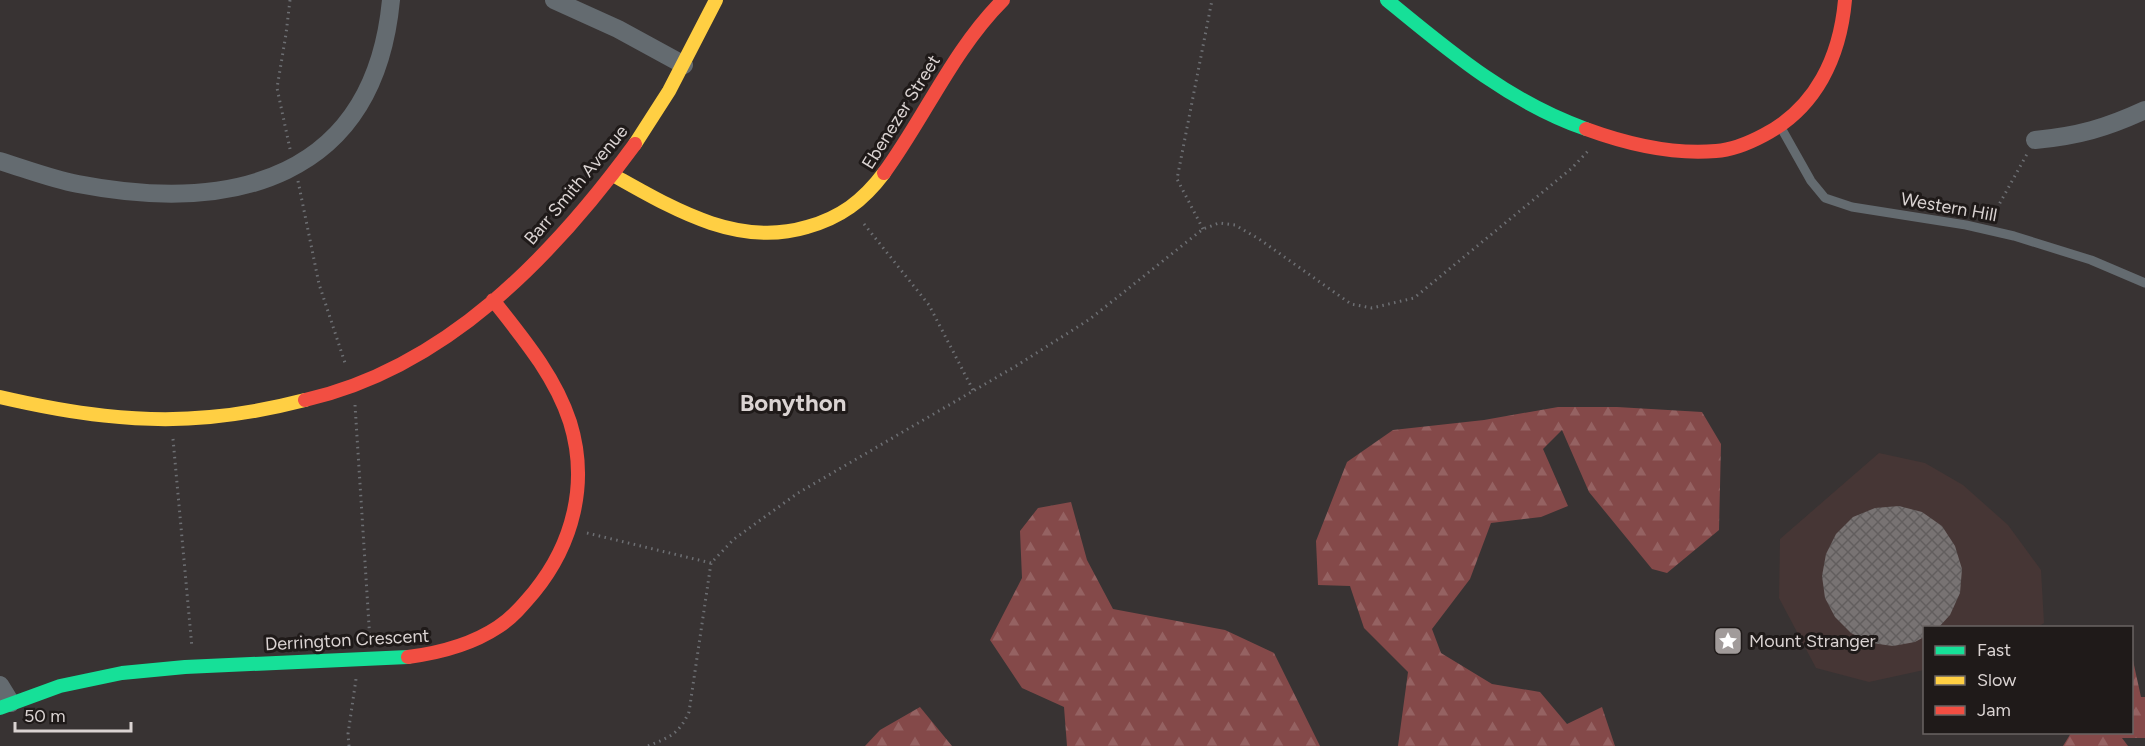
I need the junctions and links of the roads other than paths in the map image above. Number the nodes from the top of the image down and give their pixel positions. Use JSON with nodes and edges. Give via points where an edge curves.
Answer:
{"nodes":[{"id":1,"x":391,"y":0,"type":"edge"},
{"id":2,"x":554,"y":0,"type":"edge"},
{"id":3,"x":716,"y":0,"type":"edge"},
{"id":4,"x":1003,"y":0,"type":"edge"},
{"id":5,"x":1387,"y":0,"type":"edge"},
{"id":6,"x":1845,"y":0,"type":"edge"},
{"id":7,"x":684,"y":65,"type":"junction"},
{"id":8,"x":2145,"y":110,"type":"edge"},
{"id":9,"x":1780,"y":126,"type":"junction"},
{"id":10,"x":2036,"y":140,"type":"road end"},
{"id":11,"x":0,"y":161,"type":"edge"},
{"id":12,"x":613,"y":174,"type":"junction"},
{"id":13,"x":2145,"y":284,"type":"edge"},
{"id":14,"x":493,"y":300,"type":"junction"},
{"id":15,"x":0,"y":397,"type":"edge"},
{"id":16,"x":0,"y":685,"type":"edge"},
{"id":17,"x":5,"y":706,"type":"edge"}],
"edges":[{"from":1,"to":11,"type":"street","via":[[381,59],[348,122],[324,147],[265,181],[230,189],[133,192],[79,184]]},
{"from":2,"to":7,"type":"street"},
{"from":3,"to":7,"type":"street","name":"Barr Smith Avenue"},
{"from":4,"to":12,"type":"street","name":"Ebenezer Street","via":[[965,45],[883,176],[862,200],[837,217],[807,229],[776,234],[742,232],[691,217]]},
{"from":5,"to":9,"type":"street","via":[[1498,87],[1595,133],[1645,147],[1704,152],[1751,142]]},
{"from":6,"to":9,"type":"street","via":[[1830,67],[1813,95]]},
{"from":7,"to":12,"type":"street","name":"Barr Smith Avenue","via":[[651,122]]},
{"from":8,"to":10,"type":"street","via":[[2111,126]]},
{"from":9,"to":13,"type":"lane","name":"Western Hill","via":[[1825,198],[1852,207],[1985,229],[2091,260]]},
{"from":12,"to":14,"type":"street","name":"Barr Smith Avenue","via":[[557,241]]},
{"from":14,"to":15,"type":"street","name":"Barr Smith Avenue","via":[[411,359],[352,387],[276,409],[172,420],[53,409]]},
{"from":14,"to":17,"type":"street","name":"Derrington Crescent","via":[[552,379],[570,423],[578,484],[571,530],[556,565],[512,617],[464,645],[433,654],[120,672],[64,684]]},
{"from":16,"to":17,"type":"street"}]}
